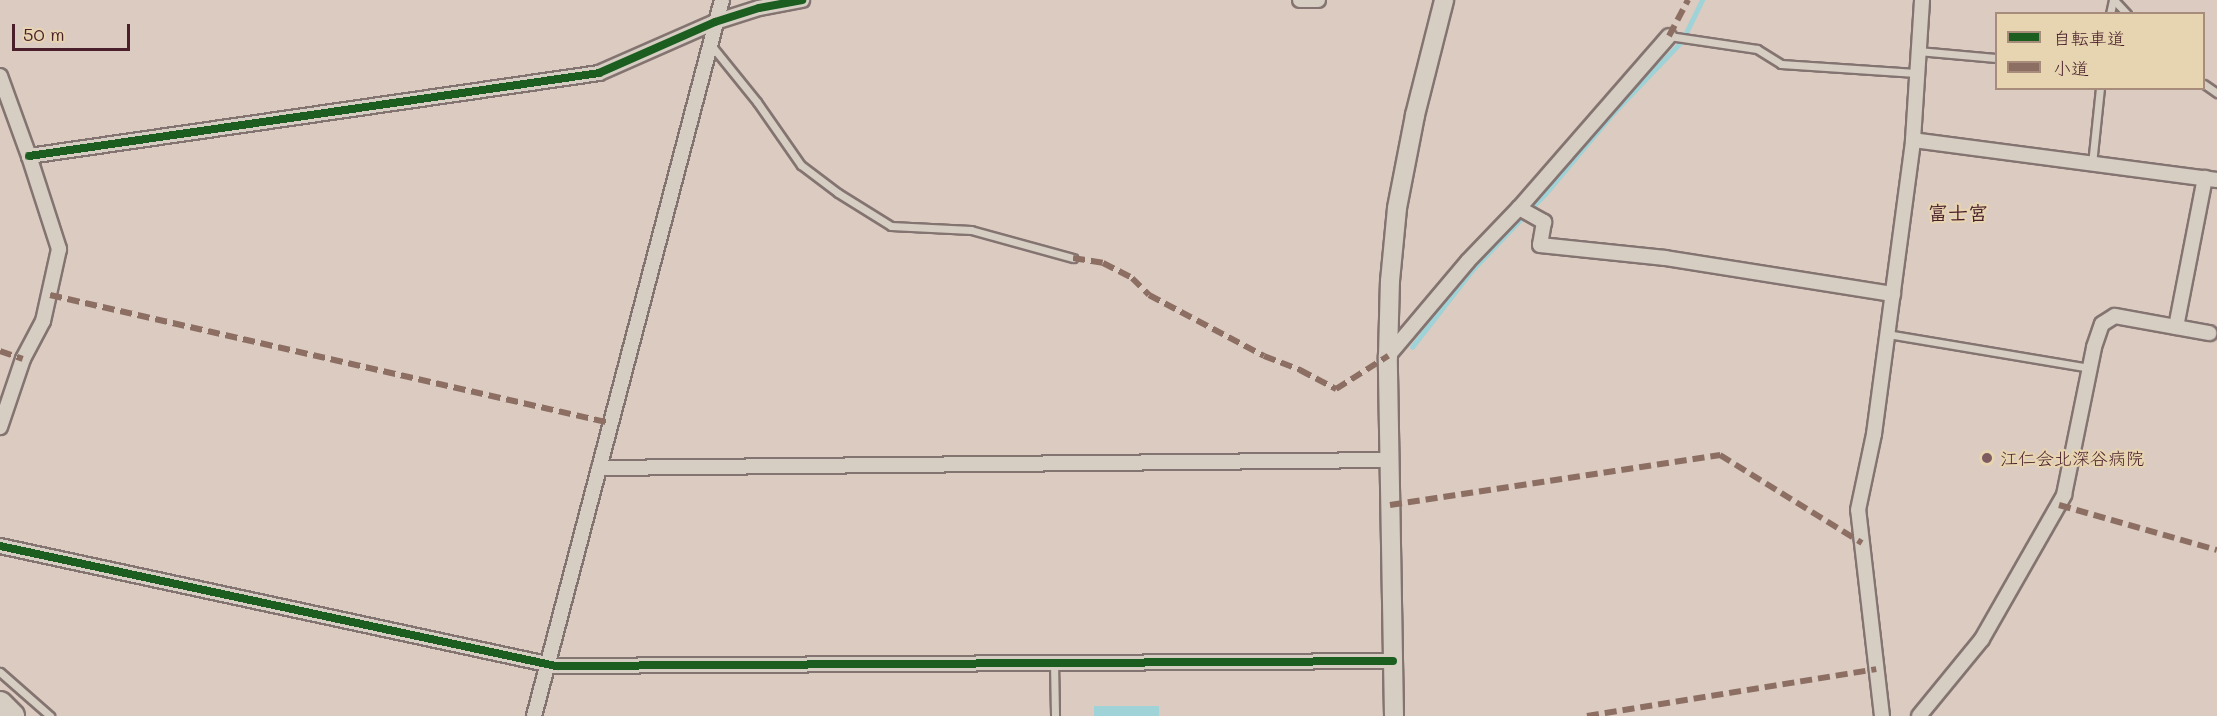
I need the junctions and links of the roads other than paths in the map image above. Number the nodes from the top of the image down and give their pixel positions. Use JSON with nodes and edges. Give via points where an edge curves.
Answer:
{"nodes":[{"id":1,"x":721,"y":0,"type":"edge"},
{"id":2,"x":802,"y":0,"type":"edge"},
{"id":3,"x":1300,"y":0,"type":"edge"},
{"id":4,"x":1318,"y":0,"type":"edge"},
{"id":5,"x":1444,"y":0,"type":"edge"},
{"id":6,"x":1922,"y":0,"type":"edge"},
{"id":7,"x":2113,"y":0,"type":"edge"},
{"id":8,"x":2125,"y":12,"type":"edge"},
{"id":9,"x":715,"y":22,"type":"junction"},
{"id":10,"x":1669,"y":36,"type":"joint"},
{"id":11,"x":710,"y":43,"type":"junction"},
{"id":12,"x":1918,"y":51,"type":"junction"},
{"id":13,"x":1995,"y":58,"type":"edge"},
{"id":14,"x":1916,"y":73,"type":"junction"},
{"id":15,"x":0,"y":76,"type":"edge"},
{"id":16,"x":2100,"y":90,"type":"edge"},
{"id":17,"x":1912,"y":140,"type":"junction"},
{"id":18,"x":29,"y":156,"type":"junction"},
{"id":19,"x":2092,"y":165,"type":"junction"},
{"id":20,"x":2211,"y":179,"type":"edge"},
{"id":21,"x":1519,"y":208,"type":"junction"},
{"id":22,"x":1073,"y":258,"type":"dead end"},
{"id":23,"x":1893,"y":294,"type":"junction"},
{"id":24,"x":2176,"y":327,"type":"junction"},
{"id":25,"x":2209,"y":333,"type":"dead end"},
{"id":26,"x":1887,"y":334,"type":"junction"},
{"id":27,"x":1388,"y":356,"type":"junction"},
{"id":28,"x":2090,"y":368,"type":"junction"},
{"id":29,"x":0,"y":427,"type":"edge"},
{"id":30,"x":1389,"y":460,"type":"junction"},
{"id":31,"x":599,"y":468,"type":"junction"},
{"id":32,"x":0,"y":546,"type":"edge"},
{"id":33,"x":1393,"y":661,"type":"junction"},
{"id":34,"x":1054,"y":662,"type":"junction"},
{"id":35,"x":548,"y":665,"type":"junction"},
{"id":36,"x":0,"y":672,"type":"edge"},
{"id":37,"x":0,"y":704,"type":"edge"},
{"id":38,"x":12,"y":716,"type":"edge"},
{"id":39,"x":50,"y":716,"type":"edge"},
{"id":40,"x":534,"y":716,"type":"edge"},
{"id":41,"x":1055,"y":716,"type":"edge"},
{"id":42,"x":1394,"y":716,"type":"edge"},
{"id":43,"x":1882,"y":716,"type":"edge"},
{"id":44,"x":1918,"y":716,"type":"edge"}],
"edges":[{"from":1,"to":9,"type":"street"},
{"from":2,"to":9,"type":"street"},
{"from":3,"to":4,"type":"street"},
{"from":5,"to":27,"type":"street","via":[[1397,208]]},
{"from":6,"to":12,"type":"street"},
{"from":7,"to":8,"type":"lane"},
{"from":9,"to":11,"type":"street"},
{"from":9,"to":18,"type":"street","via":[[599,73]]},
{"from":10,"to":14,"type":"lane","via":[[1756,49],[1781,64]]},
{"from":10,"to":21,"type":"street"},
{"from":11,"to":22,"type":"lane","via":[[801,165],[838,194],[891,226],[971,230]]},
{"from":11,"to":31,"type":"street"},
{"from":12,"to":13,"type":"lane"},
{"from":12,"to":14,"type":"street"},
{"from":14,"to":17,"type":"street"},
{"from":15,"to":18,"type":"street"},
{"from":16,"to":19,"type":"lane"},
{"from":17,"to":19,"type":"street"},
{"from":17,"to":23,"type":"street"},
{"from":18,"to":29,"type":"street","via":[[59,249],[43,321],[23,358]]},
{"from":19,"to":20,"type":"street"},
{"from":20,"to":24,"type":"street"},
{"from":21,"to":23,"type":"street","via":[[1544,222],[1540,245],[1665,258]]},
{"from":21,"to":27,"type":"street","via":[[1468,261]]},
{"from":23,"to":26,"type":"street"},
{"from":24,"to":25,"type":"street"},
{"from":24,"to":28,"type":"street","via":[[2115,316],[2102,324]]},
{"from":26,"to":28,"type":"lane"},
{"from":26,"to":43,"type":"street","via":[[1874,434],[1858,510]]},
{"from":27,"to":30,"type":"street"},
{"from":28,"to":44,"type":"street","via":[[2064,495],[1982,639]]},
{"from":30,"to":31,"type":"street"},
{"from":30,"to":33,"type":"street"},
{"from":31,"to":35,"type":"street"},
{"from":32,"to":35,"type":"street"},
{"from":33,"to":34,"type":"street"},
{"from":33,"to":42,"type":"street"},
{"from":34,"to":35,"type":"street"},
{"from":34,"to":41,"type":"lane"},
{"from":35,"to":40,"type":"street"},
{"from":36,"to":39,"type":"lane"},
{"from":37,"to":38,"type":"highway"}]}
